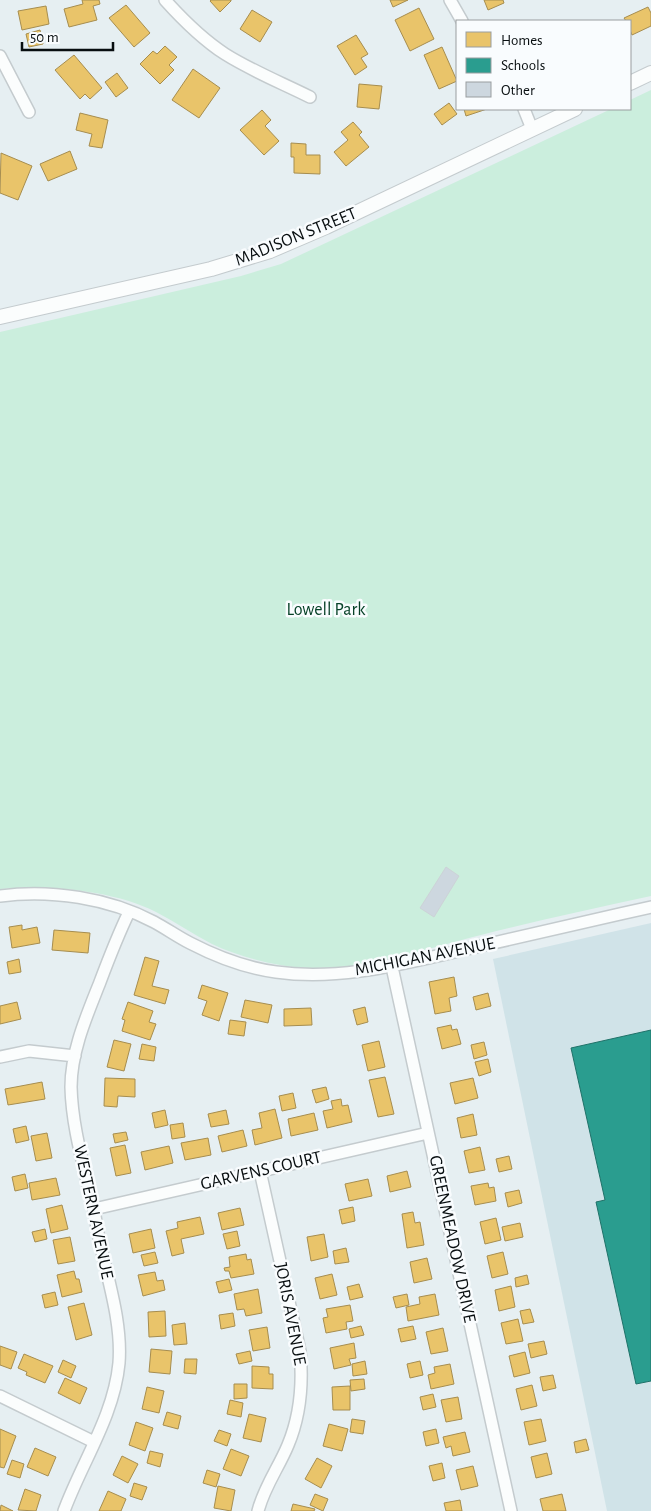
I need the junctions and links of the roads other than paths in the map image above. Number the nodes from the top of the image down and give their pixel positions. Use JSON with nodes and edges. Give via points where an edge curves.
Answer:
{"nodes":[{"id":1,"x":165,"y":0,"type":"edge"},
{"id":2,"x":450,"y":0,"type":"edge"},
{"id":3,"x":461,"y":20,"type":"edge"},
{"id":4,"x":0,"y":56,"type":"edge"},
{"id":5,"x":651,"y":72,"type":"edge"},
{"id":6,"x":631,"y":82,"type":"edge"},
{"id":7,"x":310,"y":97,"type":"dead end"},
{"id":8,"x":524,"y":110,"type":"edge"},
{"id":9,"x":573,"y":110,"type":"edge"},
{"id":10,"x":29,"y":112,"type":"dead end"},
{"id":11,"x":532,"y":129,"type":"junction"},
{"id":12,"x":0,"y":317,"type":"edge"},
{"id":13,"x":0,"y":896,"type":"edge"},
{"id":14,"x":651,"y":907,"type":"edge"},
{"id":15,"x":129,"y":912,"type":"junction"},
{"id":16,"x":392,"y":967,"type":"junction"},
{"id":17,"x":75,"y":1056,"type":"junction"},
{"id":18,"x":0,"y":1057,"type":"edge"},
{"id":19,"x":428,"y":1133,"type":"junction"},
{"id":20,"x":260,"y":1171,"type":"junction"},
{"id":21,"x":94,"y":1208,"type":"junction"},
{"id":22,"x":0,"y":1396,"type":"edge"},
{"id":23,"x":94,"y":1442,"type":"junction"},
{"id":24,"x":64,"y":1511,"type":"edge"},
{"id":25,"x":258,"y":1511,"type":"edge"},
{"id":26,"x":511,"y":1511,"type":"edge"}],
"edges":[{"from":1,"to":7,"type":"street","via":[[200,35],[223,52]]},
{"from":2,"to":3,"type":"street"},
{"from":4,"to":10,"type":"street"},
{"from":5,"to":6,"type":"street"},
{"from":8,"to":11,"type":"street"},
{"from":9,"to":11,"type":"street","name":"MADISON STREET"},
{"from":11,"to":12,"type":"street","name":"MADISON STREET","via":[[270,251],[211,269]]},
{"from":13,"to":15,"type":"street","name":"MICHIGAN AVENUE","via":[[70,896]]},
{"from":14,"to":16,"type":"street","name":"MICHIGAN AVENUE"},
{"from":15,"to":16,"type":"street","name":"MICHIGAN AVENUE","via":[[221,957],[263,970],[321,975]]},
{"from":15,"to":17,"type":"street","name":"WESTERN AVENUE","via":[[93,1000]]},
{"from":16,"to":19,"type":"street","name":"GREENMEADOW DRIVE"},
{"from":17,"to":18,"type":"street","via":[[29,1051]]},
{"from":17,"to":21,"type":"street","name":"WESTERN AVENUE","via":[[72,1112]]},
{"from":19,"to":20,"type":"street","name":"GARVENS COURT"},
{"from":19,"to":26,"type":"street","name":"GREENMEADOW DRIVE"},
{"from":20,"to":21,"type":"street","name":"GARVENS COURT"},
{"from":20,"to":25,"type":"street","name":"JORIS AVENUE","via":[[300,1350],[302,1375],[293,1431]]},
{"from":21,"to":23,"type":"street","name":"WESTERN AVENUE","via":[[119,1340],[116,1384]]},
{"from":22,"to":23,"type":"street"},
{"from":23,"to":24,"type":"street","name":"WESTERN AVENUE"}]}
